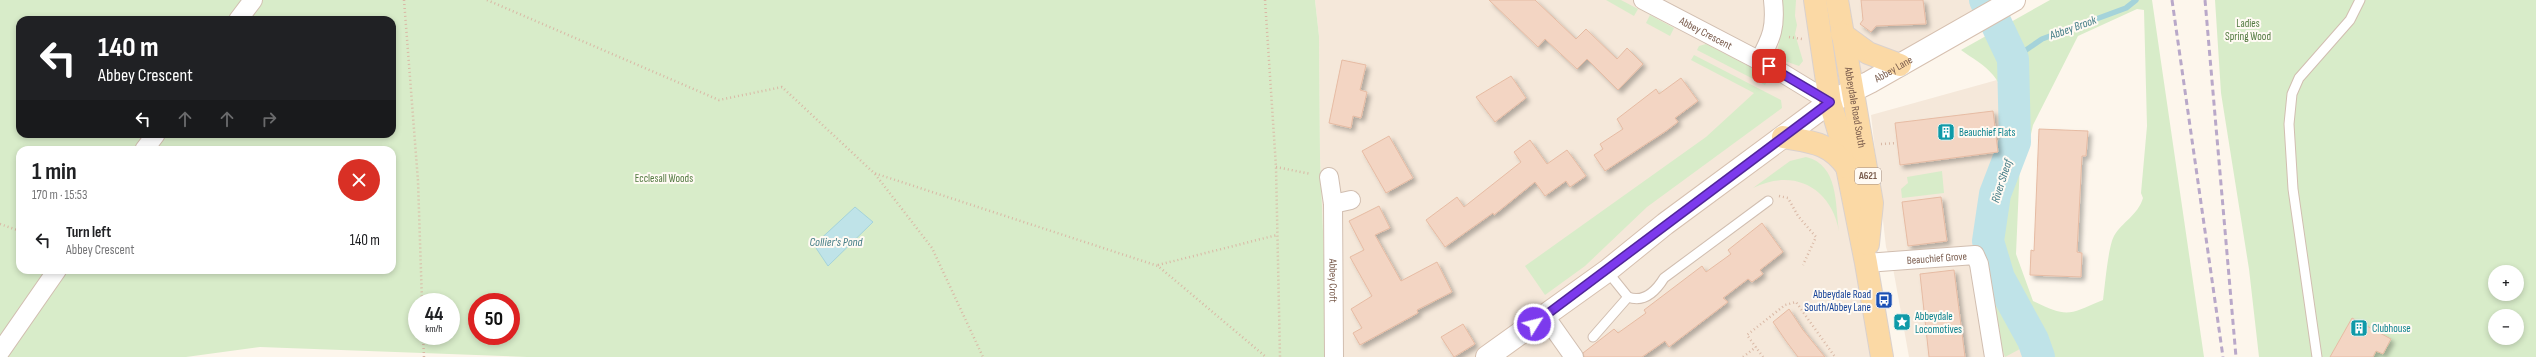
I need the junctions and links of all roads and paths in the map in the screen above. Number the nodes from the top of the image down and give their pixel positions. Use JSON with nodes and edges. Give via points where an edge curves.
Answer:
{"nodes":[{"id":1,"x":253,"y":0,"type":"edge"},
{"id":2,"x":404,"y":0,"type":"edge"},
{"id":3,"x":487,"y":0,"type":"edge"},
{"id":4,"x":1265,"y":0,"type":"edge"},
{"id":5,"x":1643,"y":0,"type":"edge"},
{"id":6,"x":1773,"y":0,"type":"edge"},
{"id":7,"x":1815,"y":0,"type":"edge"},
{"id":8,"x":1837,"y":0,"type":"edge"},
{"id":9,"x":2014,"y":0,"type":"edge"},
{"id":10,"x":2360,"y":0,"type":"edge"},
{"id":11,"x":241,"y":16,"type":"edge"},
{"id":12,"x":1842,"y":34,"type":"junction"},
{"id":13,"x":1759,"y":61,"type":"junction"},
{"id":14,"x":1900,"y":65,"type":"junction"},
{"id":15,"x":1852,"y":90,"type":"junction"},
{"id":16,"x":1830,"y":102,"type":"junction"},
{"id":17,"x":1782,"y":136,"type":"junction"},
{"id":18,"x":1893,"y":143,"type":"dead end"},
{"id":19,"x":1897,"y":143,"type":"dead end"},
{"id":20,"x":1276,"y":167,"type":"junction"},
{"id":21,"x":1847,"y":168,"type":"junction"},
{"id":22,"x":874,"y":173,"type":"junction"},
{"id":23,"x":1330,"y":177,"type":"joint"},
{"id":24,"x":1351,"y":200,"type":"dead end"},
{"id":25,"x":1768,"y":201,"type":"joint"},
{"id":26,"x":1333,"y":204,"type":"junction"},
{"id":27,"x":0,"y":224,"type":"edge"},
{"id":28,"x":16,"y":230,"type":"edge"},
{"id":29,"x":1278,"y":235,"type":"junction"},
{"id":30,"x":1866,"y":263,"type":"junction"},
{"id":31,"x":1803,"y":265,"type":"dead end"},
{"id":32,"x":1158,"y":266,"type":"junction"},
{"id":33,"x":1607,"y":271,"type":"junction"},
{"id":34,"x":54,"y":274,"type":"edge"},
{"id":35,"x":422,"y":293,"type":"edge"},
{"id":36,"x":1628,"y":297,"type":"junction"},
{"id":37,"x":1545,"y":316,"type":"junction"},
{"id":38,"x":1594,"y":337,"type":"dead end"},
{"id":39,"x":423,"y":345,"type":"edge"},
{"id":40,"x":1756,"y":347,"type":"junction"},
{"id":41,"x":0,"y":352,"type":"edge"},
{"id":42,"x":424,"y":357,"type":"edge"},
{"id":43,"x":983,"y":357,"type":"edge"},
{"id":44,"x":1266,"y":357,"type":"edge"},
{"id":45,"x":1280,"y":357,"type":"edge"},
{"id":46,"x":1334,"y":357,"type":"edge"},
{"id":47,"x":1487,"y":357,"type":"edge"},
{"id":48,"x":1574,"y":357,"type":"edge"},
{"id":49,"x":1743,"y":357,"type":"edge"},
{"id":50,"x":1763,"y":357,"type":"edge"},
{"id":51,"x":1835,"y":357,"type":"edge"},
{"id":52,"x":1882,"y":357,"type":"edge"},
{"id":53,"x":1994,"y":357,"type":"edge"},
{"id":54,"x":2317,"y":357,"type":"edge"}],
"edges":[{"from":1,"to":11,"type":"street"},
{"from":2,"to":35,"type":"path","via":[[418,181]]},
{"from":3,"to":22,"type":"path","via":[[719,100],[782,87]]},
{"from":4,"to":20,"type":"path"},
{"from":5,"to":13,"type":"street","name":"Abbey Crescent"},
{"from":6,"to":13,"type":"street","via":[[1773,32]]},
{"from":7,"to":16,"type":"main road","name":"Abbeydale Road South","number":"A621"},
{"from":8,"to":12,"type":"main road","name":"Abbeydale Road South","number":"A621"},
{"from":9,"to":14,"type":"main road","name":"Abbey Lane"},
{"from":10,"to":54,"type":"lane","via":[[2350,20],[2299,78],[2292,94],[2289,124],[2293,189]]},
{"from":12,"to":14,"type":"main road","via":[[1868,53]]},
{"from":12,"to":15,"type":"main road","name":"Abbeydale Road South","number":"A621"},
{"from":13,"to":16,"type":"street","name":"Abbey Crescent"},
{"from":14,"to":15,"type":"main road","name":"Abbey Lane"},
{"from":15,"to":16,"type":"main road","name":"Abbey Lane"},
{"from":15,"to":30,"type":"main road","name":"Abbeydale Road South","number":"A621","via":[[1872,203]]},
{"from":16,"to":17,"type":"main road","name":"Abbey Lane"},
{"from":16,"to":21,"type":"main road","name":"Abbeydale Road South","number":"A621"},
{"from":17,"to":21,"type":"main road","via":[[1823,145],[1840,158]]},
{"from":17,"to":33,"type":"main road","name":"Abbey Lane"},
{"from":18,"to":19,"type":"path"},
{"from":20,"to":23,"type":"path"},
{"from":20,"to":29,"type":"path"},
{"from":21,"to":30,"type":"main road","name":"Abbeydale Road South","number":"A621"},
{"from":22,"to":32,"type":"path"},
{"from":22,"to":43,"type":"path","via":[[932,248]]},
{"from":23,"to":26,"type":"street","name":"Abbey Croft"},
{"from":24,"to":26,"type":"street"},
{"from":25,"to":31,"type":"path","via":[[1781,195],[1788,198],[1798,216],[1814,234],[1815,243]]},
{"from":25,"to":36,"type":"lane","via":[[1664,278],[1651,294],[1639,299]]},
{"from":26,"to":46,"type":"street","name":"Abbey Croft"},
{"from":27,"to":28,"type":"path"},
{"from":29,"to":32,"type":"path"},
{"from":29,"to":45,"type":"path"},
{"from":30,"to":52,"type":"main road","name":"Abbeydale Road South","number":"A621"},
{"from":30,"to":53,"type":"street","name":"Beauchief Grove","via":[[1974,255],[1979,264]]},
{"from":32,"to":44,"type":"path"},
{"from":33,"to":36,"type":"lane"},
{"from":33,"to":37,"type":"main road","name":"Abbey Lane"},
{"from":34,"to":41,"type":"street"},
{"from":36,"to":38,"type":"lane"},
{"from":37,"to":47,"type":"main road","name":"Abbey Lane"},
{"from":37,"to":48,"type":"street"},
{"from":39,"to":42,"type":"path"},
{"from":40,"to":49,"type":"path"},
{"from":40,"to":50,"type":"path"},
{"from":40,"to":51,"type":"path","via":[[1747,335],[1785,305],[1796,302]]}]}
